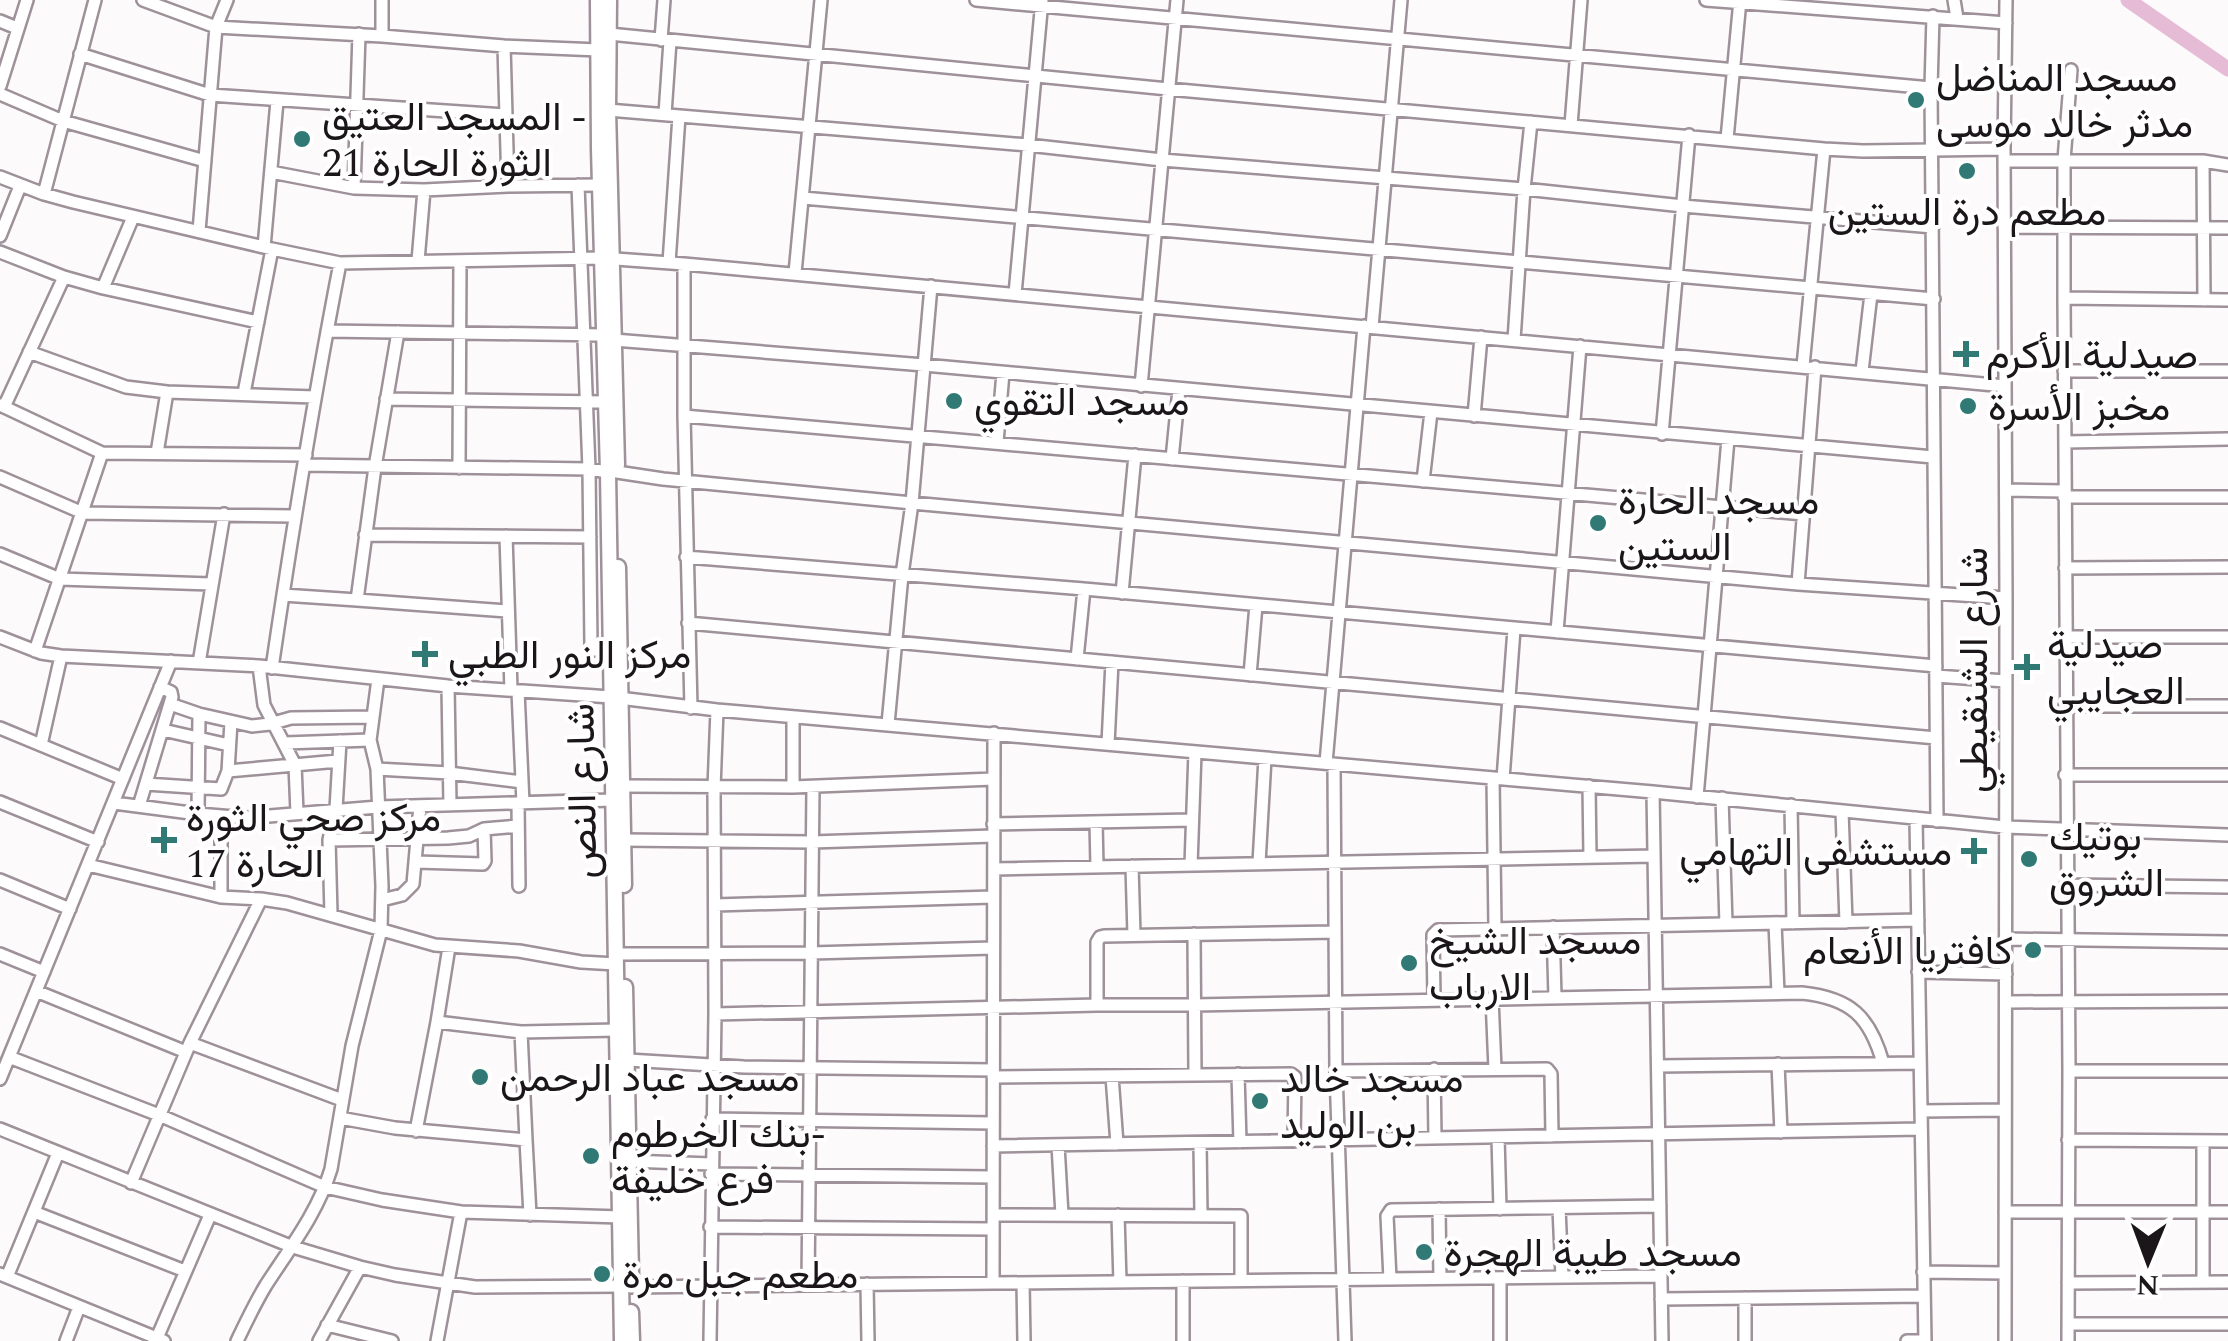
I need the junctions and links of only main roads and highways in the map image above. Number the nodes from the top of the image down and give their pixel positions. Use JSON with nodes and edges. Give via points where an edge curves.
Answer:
{"nodes":[{"id":1,"x":598,"y":0,"type":"edge"},
{"id":2,"x":610,"y":0,"type":"edge"},
{"id":3,"x":608,"y":258,"type":"junction"},
{"id":4,"x":609,"y":338,"type":"junction"},
{"id":5,"x":613,"y":472,"type":"junction"},
{"id":6,"x":616,"y":698,"type":"junction"},
{"id":7,"x":619,"y":957,"type":"junction"},
{"id":8,"x":623,"y":1083,"type":"junction"},
{"id":9,"x":626,"y":1287,"type":"junction"},
{"id":10,"x":622,"y":1341,"type":"edge"},
{"id":11,"x":632,"y":1341,"type":"edge"}],
"edges":[{"from":1,"to":3,"type":"main road","name":"شارع النص","via":[[600,185]]},
{"from":2,"to":3,"type":"main road","name":"شارع النص"},
{"from":3,"to":4,"type":"main road","name":"شارع النص"},
{"from":4,"to":5,"type":"main road","name":"شارع النص"},
{"from":4,"to":5,"type":"main road","name":"شارع النص"},
{"from":5,"to":6,"type":"main road","name":"شارع النص"},
{"from":5,"to":6,"type":"main road","name":"شارع النص","via":[[609,600]]},
{"from":6,"to":7,"type":"main road","name":"شارع النص","via":[[612,800]]},
{"from":6,"to":7,"type":"main road","name":"شارع النص","via":[[623,786]]},
{"from":7,"to":8,"type":"main road","name":"شارع النص"},
{"from":7,"to":8,"type":"main road","name":"شارع النص","via":[[628,1060]]},
{"from":8,"to":9,"type":"main road","name":"شارع النص"},
{"from":8,"to":9,"type":"main road","name":"شارع النص","via":[[630,1162]]},
{"from":9,"to":10,"type":"main road","name":"شارع النص"},
{"from":9,"to":11,"type":"main road","name":"شارع النص"}]}
